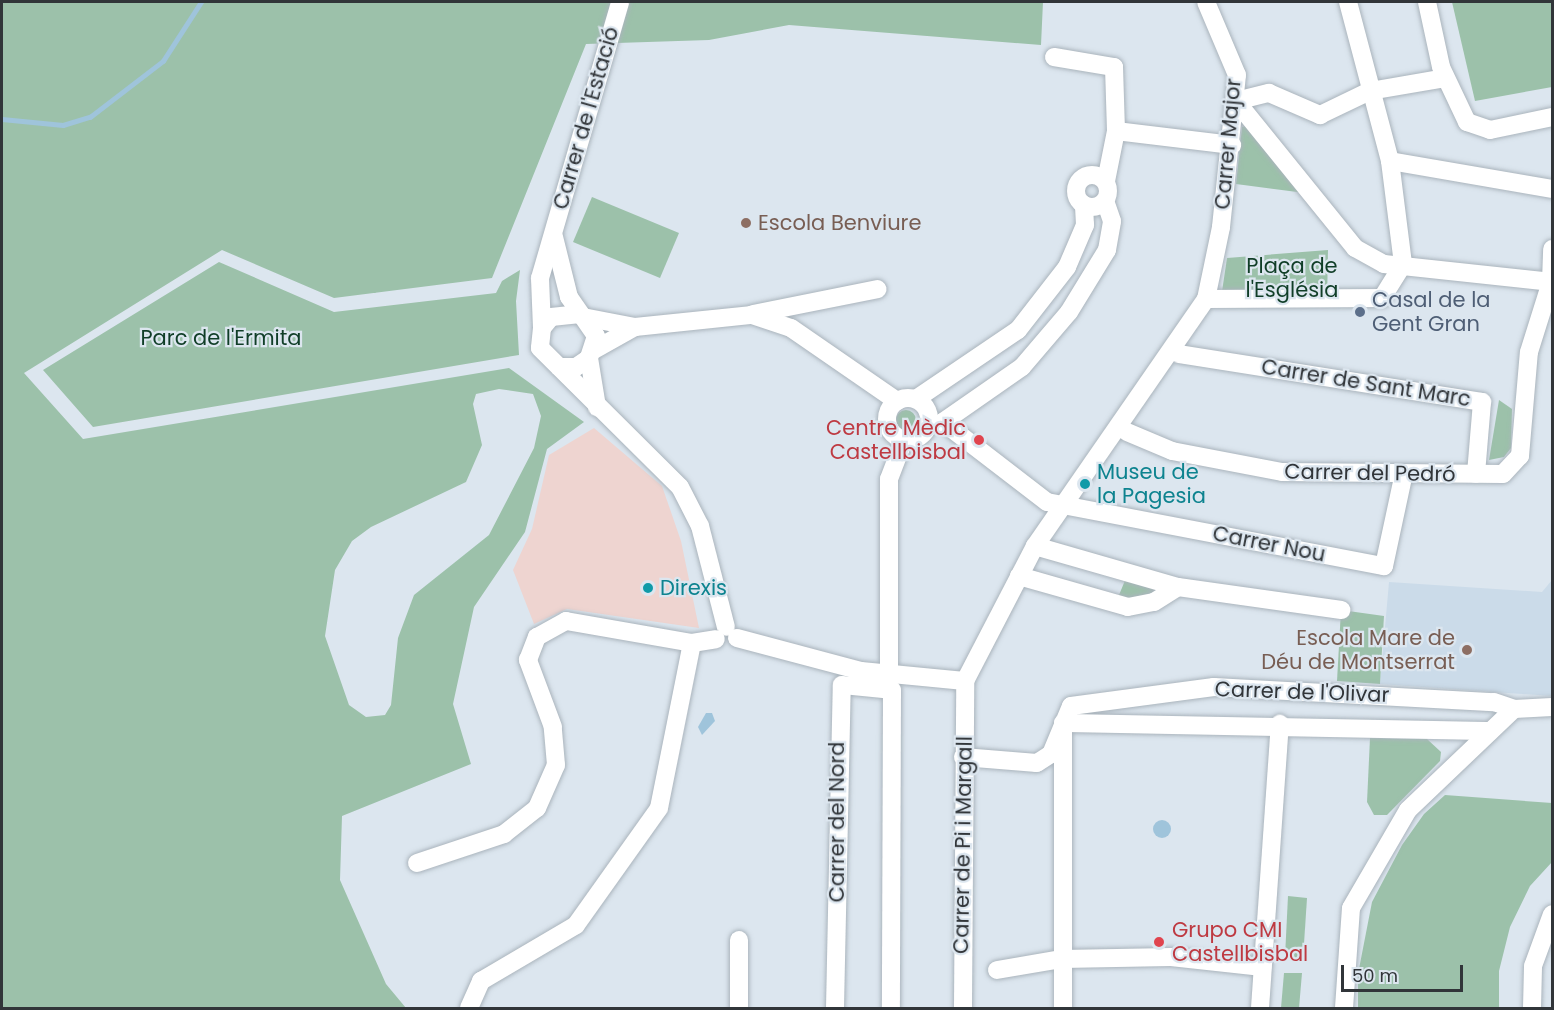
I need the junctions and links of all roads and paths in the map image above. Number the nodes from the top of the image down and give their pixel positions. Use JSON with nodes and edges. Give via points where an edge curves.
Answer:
{"nodes":[{"id":1,"x":620,"y":2,"type":"edge"},
{"id":2,"x":1206,"y":2,"type":"edge"},
{"id":3,"x":1348,"y":2,"type":"edge"},
{"id":4,"x":1427,"y":2,"type":"edge"},
{"id":5,"x":1054,"y":57,"type":"dead end"},
{"id":6,"x":1445,"y":78,"type":"junction"},
{"id":7,"x":1370,"y":92,"type":"junction"},
{"id":8,"x":1236,"y":101,"type":"junction"},
{"id":9,"x":1552,"y":117,"type":"edge"},
{"id":10,"x":1116,"y":131,"type":"junction"},
{"id":11,"x":1232,"y":146,"type":"junction"},
{"id":12,"x":1390,"y":161,"type":"junction"},
{"id":13,"x":1106,"y":181,"type":"junction"},
{"id":14,"x":1552,"y":189,"type":"edge"},
{"id":15,"x":1105,"y":201,"type":"junction"},
{"id":16,"x":1084,"y":205,"type":"junction"},
{"id":17,"x":554,"y":235,"type":"junction"},
{"id":18,"x":1552,"y":249,"type":"edge"},
{"id":19,"x":1403,"y":264,"type":"junction"},
{"id":20,"x":1552,"y":282,"type":"edge"},
{"id":21,"x":878,"y":289,"type":"dead end"},
{"id":22,"x":1206,"y":299,"type":"junction"},
{"id":23,"x":752,"y":315,"type":"junction"},
{"id":24,"x":581,"y":316,"type":"junction"},
{"id":25,"x":635,"y":327,"type":"junction"},
{"id":26,"x":542,"y":328,"type":"junction"},
{"id":27,"x":592,"y":354,"type":"junction"},
{"id":28,"x":1179,"y":354,"type":"dead end"},
{"id":29,"x":559,"y":367,"type":"junction"},
{"id":30,"x":916,"y":399,"type":"junction"},
{"id":31,"x":897,"y":401,"type":"junction"},
{"id":32,"x":597,"y":407,"type":"junction"},
{"id":33,"x":936,"y":419,"type":"junction"},
{"id":34,"x":1126,"y":432,"type":"dead end"},
{"id":35,"x":904,"y":440,"type":"junction"},
{"id":36,"x":1476,"y":474,"type":"junction"},
{"id":37,"x":1403,"y":477,"type":"junction"},
{"id":38,"x":1062,"y":505,"type":"junction"},
{"id":39,"x":1035,"y":546,"type":"junction"},
{"id":40,"x":1019,"y":576,"type":"junction"},
{"id":41,"x":1178,"y":587,"type":"junction"},
{"id":42,"x":1341,"y":610,"type":"dead end"},
{"id":43,"x":726,"y":634,"type":"junction"},
{"id":44,"x":692,"y":643,"type":"junction"},
{"id":45,"x":965,"y":681,"type":"junction"},
{"id":46,"x":890,"y":683,"type":"junction"},
{"id":47,"x":1481,"y":701,"type":"junction"},
{"id":48,"x":1552,"y":707,"type":"edge"},
{"id":49,"x":1514,"y":709,"type":"junction"},
{"id":50,"x":1062,"y":723,"type":"junction"},
{"id":51,"x":1280,"y":724,"type":"junction"},
{"id":52,"x":1494,"y":727,"type":"junction"},
{"id":53,"x":963,"y":757,"type":"junction"},
{"id":54,"x":417,"y":864,"type":"dead end"},
{"id":55,"x":1552,"y":914,"type":"edge"},
{"id":56,"x":739,"y":940,"type":"dead end"},
{"id":57,"x":1062,"y":959,"type":"junction"},
{"id":58,"x":1262,"y":967,"type":"junction"},
{"id":59,"x":997,"y":970,"type":"dead end"},
{"id":60,"x":469,"y":1008,"type":"edge"},
{"id":61,"x":739,"y":1008,"type":"edge"},
{"id":62,"x":835,"y":1008,"type":"edge"},
{"id":63,"x":891,"y":1008,"type":"edge"},
{"id":64,"x":963,"y":1008,"type":"edge"},
{"id":65,"x":1063,"y":1008,"type":"edge"},
{"id":66,"x":1260,"y":1008,"type":"edge"},
{"id":67,"x":1344,"y":1008,"type":"edge"},
{"id":68,"x":1532,"y":1008,"type":"edge"}],
"edges":[{"from":1,"to":17,"type":"street","name":"Carrer de l'Estació"},
{"from":2,"to":8,"type":"street","name":"Carrer Major","via":[[1238,75]]},
{"from":3,"to":7,"type":"street"},
{"from":4,"to":6,"type":"street"},
{"from":5,"to":10,"type":"street","via":[[1114,67]]},
{"from":6,"to":7,"type":"street"},
{"from":6,"to":9,"type":"street","via":[[1467,122],[1490,130]]},
{"from":7,"to":8,"type":"street","via":[[1320,115],[1269,93]]},
{"from":7,"to":12,"type":"street"},
{"from":8,"to":11,"type":"street","name":"Carrer Major"},
{"from":8,"to":19,"type":"street","via":[[1355,248],[1384,264]]},
{"from":10,"to":11,"type":"street"},
{"from":10,"to":13,"type":"street"},
{"from":11,"to":22,"type":"street","name":"Carrer Major"},
{"from":12,"to":14,"type":"street"},
{"from":12,"to":19,"type":"street"},
{"from":13,"to":15,"type":"street"},
{"from":13,"to":16,"type":"street","via":[[1095,174],[1081,178],[1076,194]]},
{"from":15,"to":16,"type":"street"},
{"from":15,"to":33,"type":"street","via":[[1113,221],[1107,250],[1069,312],[1022,367]]},
{"from":16,"to":30,"type":"street","via":[[1085,225],[1067,267],[1018,330]]},
{"from":17,"to":24,"type":"street","name":"Carrer de l'Estació","via":[[569,297]]},
{"from":17,"to":26,"type":"street","name":"Carrer de l'Estació","via":[[540,278]]},
{"from":18,"to":20,"type":"street","name":"Carrer del Pedró"},
{"from":19,"to":20,"type":"street"},
{"from":19,"to":22,"type":"street","via":[[1382,298]]},
{"from":20,"to":36,"type":"street","name":"Carrer del Pedró","via":[[1528,352],[1520,456],[1503,474]]},
{"from":21,"to":23,"type":"street"},
{"from":22,"to":38,"type":"street"},
{"from":23,"to":25,"type":"street"},
{"from":23,"to":31,"type":"street","via":[[791,328]]},
{"from":24,"to":25,"type":"street"},
{"from":24,"to":26,"type":"street","via":[[565,312]]},
{"from":24,"to":27,"type":"street","name":"Carrer de l'Estació","via":[[596,336]]},
{"from":25,"to":27,"type":"street"},
{"from":26,"to":29,"type":"street","name":"Carrer de l'Estació","via":[[540,348]]},
{"from":27,"to":29,"type":"street","via":[[576,367]]},
{"from":27,"to":32,"type":"street","name":"Carrer de l'Estació"},
{"from":28,"to":36,"type":"street","name":"Carrer de Sant Marc","via":[[1482,402]]},
{"from":29,"to":32,"type":"street","name":"Carrer de l'Estació"},
{"from":30,"to":31,"type":"street"},
{"from":30,"to":33,"type":"street"},
{"from":31,"to":35,"type":"street","via":[[888,413],[888,427]]},
{"from":32,"to":43,"type":"street","name":"Carrer de l'Estació","via":[[680,488],[700,526]]},
{"from":33,"to":35,"type":"street","via":[[923,435]]},
{"from":33,"to":38,"type":"street","via":[[1047,501]]},
{"from":34,"to":37,"type":"street","name":"Carrer del Pedró","via":[[1172,451],[1282,472]]},
{"from":35,"to":46,"type":"street","via":[[889,479]]},
{"from":36,"to":37,"type":"street","name":"Carrer del Pedró"},
{"from":37,"to":38,"type":"street","name":"Carrer Nou","via":[[1384,566]]},
{"from":38,"to":39,"type":"street"},
{"from":39,"to":40,"type":"street"},
{"from":39,"to":41,"type":"street"},
{"from":40,"to":41,"type":"street","via":[[1128,607],[1154,602]]},
{"from":40,"to":45,"type":"street"},
{"from":41,"to":42,"type":"street"},
{"from":43,"to":44,"type":"street"},
{"from":43,"to":46,"type":"street"},
{"from":44,"to":54,"type":"street","via":[[566,621],[537,637],[528,660],[553,727],[556,765],[537,808],[504,834]]},
{"from":44,"to":60,"type":"street","via":[[659,808],[576,925],[482,981]]},
{"from":45,"to":46,"type":"street"},
{"from":45,"to":53,"type":"street","name":"Carrer de Pi i Margall"},
{"from":46,"to":62,"type":"street","name":"Carrer del Nord","via":[[842,686],[838,709]]},
{"from":46,"to":63,"type":"street"},
{"from":47,"to":49,"type":"street","name":"Carrer de l'Olivar"},
{"from":47,"to":50,"type":"street","name":"Carrer de l'Olivar","via":[[1224,686],[1082,701],[1071,706]]},
{"from":47,"to":52,"type":"street"},
{"from":48,"to":49,"type":"street","name":"Carrer de l'Olivar"},
{"from":49,"to":52,"type":"street"},
{"from":50,"to":51,"type":"street","name":"Carrer de l'Olivar"},
{"from":50,"to":53,"type":"street","name":"Carrer de l'Olivar","via":[[1045,760]]},
{"from":50,"to":57,"type":"street"},
{"from":51,"to":52,"type":"street","name":"Carrer de l'Olivar"},
{"from":51,"to":58,"type":"street"},
{"from":52,"to":67,"type":"street","via":[[1408,810],[1360,889],[1351,908]]},
{"from":53,"to":64,"type":"street","name":"Carrer de Pi i Margall"},
{"from":55,"to":68,"type":"street","via":[[1533,966]]},
{"from":56,"to":61,"type":"street"},
{"from":57,"to":58,"type":"street","via":[[1171,957]]},
{"from":57,"to":59,"type":"street"},
{"from":57,"to":65,"type":"street"},
{"from":58,"to":66,"type":"street"}]}
